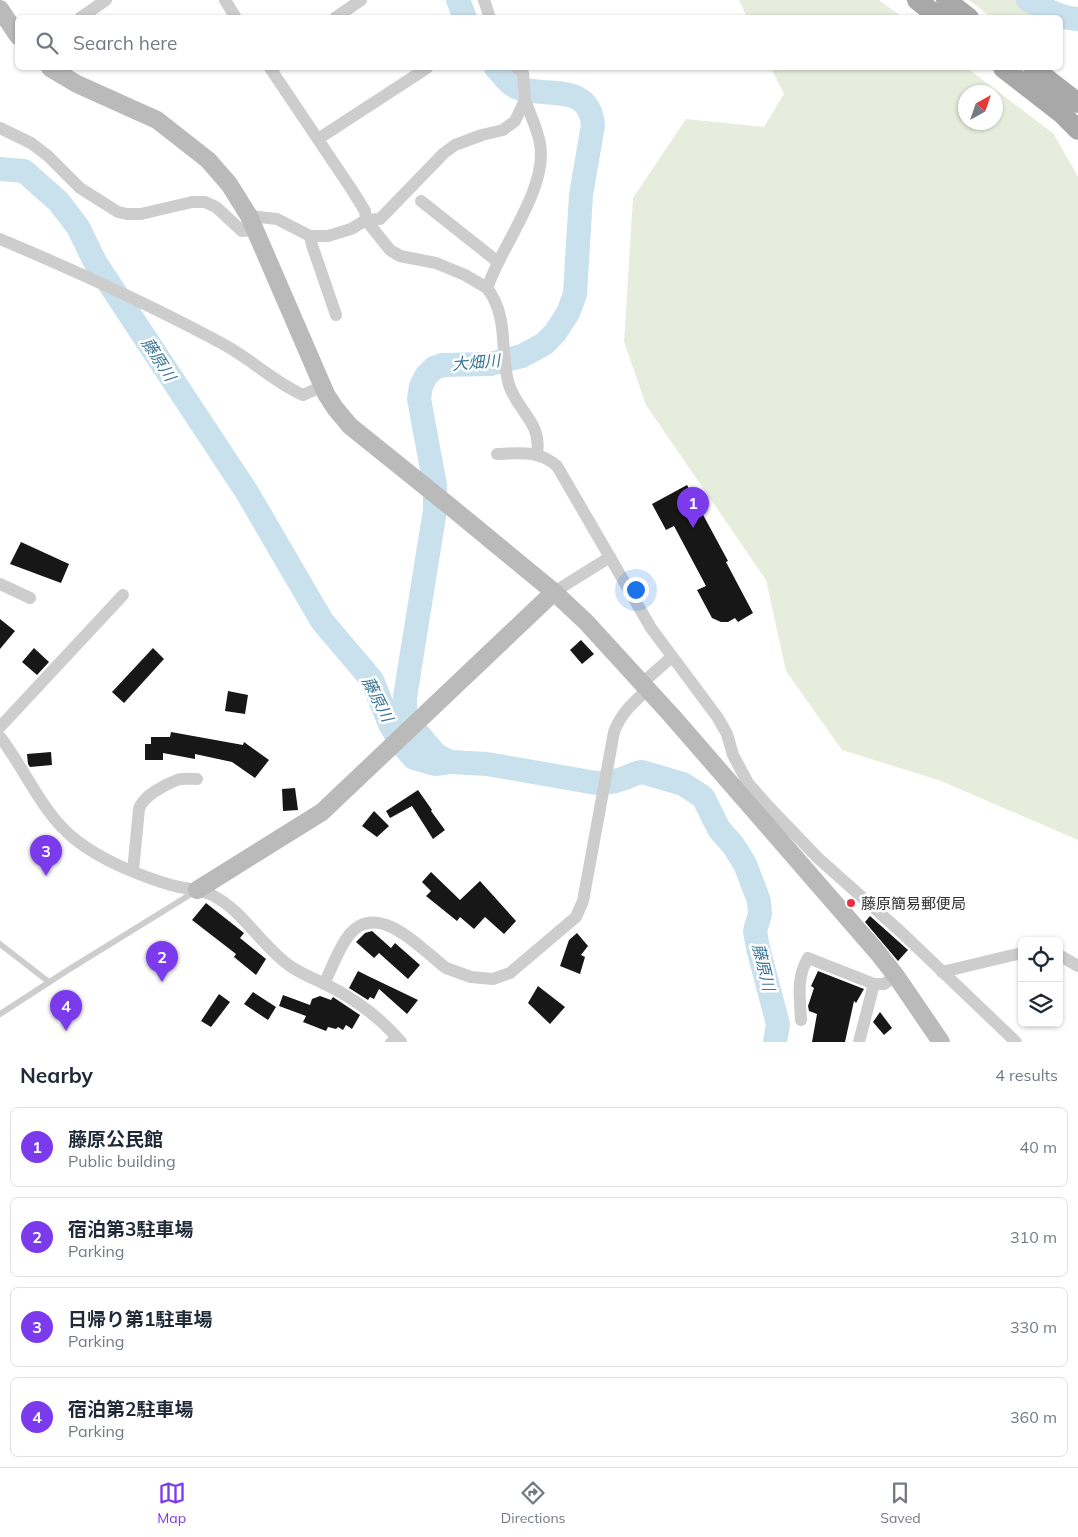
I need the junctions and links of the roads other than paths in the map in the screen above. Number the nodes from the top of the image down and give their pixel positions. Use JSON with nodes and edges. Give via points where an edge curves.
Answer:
{"nodes":[{"id":1,"x":106,"y":0,"type":"edge"},
{"id":2,"x":225,"y":0,"type":"edge"},
{"id":3,"x":361,"y":0,"type":"edge"},
{"id":4,"x":484,"y":0,"type":"edge"},
{"id":5,"x":917,"y":0,"type":"edge"},
{"id":6,"x":946,"y":0,"type":"edge"},
{"id":7,"x":0,"y":9,"type":"edge"},
{"id":8,"x":84,"y":15,"type":"edge"},
{"id":9,"x":234,"y":15,"type":"edge"},
{"id":10,"x":339,"y":15,"type":"edge"},
{"id":11,"x":489,"y":15,"type":"edge"},
{"id":12,"x":936,"y":15,"type":"edge"},
{"id":13,"x":965,"y":15,"type":"edge"},
{"id":14,"x":15,"y":32,"type":"edge"},
{"id":15,"x":53,"y":70,"type":"edge"},
{"id":16,"x":271,"y":70,"type":"edge"},
{"id":17,"x":424,"y":70,"type":"edge"},
{"id":18,"x":519,"y":70,"type":"edge"},
{"id":19,"x":1006,"y":70,"type":"edge"},
{"id":20,"x":1036,"y":70,"type":"edge"},
{"id":21,"x":525,"y":99,"type":"junction"},
{"id":22,"x":1078,"y":103,"type":"edge"},
{"id":23,"x":0,"y":128,"type":"edge"},
{"id":24,"x":1078,"y":130,"type":"edge"},
{"id":25,"x":318,"y":139,"type":"junction"},
{"id":26,"x":421,"y":201,"type":"dead end"},
{"id":27,"x":366,"y":220,"type":"junction"},
{"id":28,"x":251,"y":223,"type":"junction"},
{"id":29,"x":310,"y":236,"type":"junction"},
{"id":30,"x":0,"y":238,"type":"edge"},
{"id":31,"x":498,"y":262,"type":"junction"},
{"id":32,"x":487,"y":288,"type":"junction"},
{"id":33,"x":336,"y":314,"type":"dead end"},
{"id":34,"x":323,"y":386,"type":"junction"},
{"id":35,"x":497,"y":454,"type":"dead end"},
{"id":36,"x":537,"y":454,"type":"junction"},
{"id":37,"x":610,"y":557,"type":"junction"},
{"id":38,"x":0,"y":584,"type":"edge"},
{"id":39,"x":554,"y":592,"type":"junction"},
{"id":40,"x":122,"y":595,"type":"dead end"},
{"id":41,"x":30,"y":598,"type":"dead end"},
{"id":42,"x":672,"y":658,"type":"junction"},
{"id":43,"x":645,"y":686,"type":"junction"},
{"id":44,"x":0,"y":727,"type":"edge"},
{"id":45,"x":0,"y":736,"type":"edge"},
{"id":46,"x":197,"y":778,"type":"dead end"},
{"id":47,"x":133,"y":871,"type":"junction"},
{"id":48,"x":197,"y":890,"type":"junction"},
{"id":49,"x":0,"y":944,"type":"edge"},
{"id":50,"x":1018,"y":954,"type":"edge"},
{"id":51,"x":1063,"y":957,"type":"edge"},
{"id":52,"x":1078,"y":966,"type":"edge"},
{"id":53,"x":942,"y":972,"type":"junction"},
{"id":54,"x":896,"y":976,"type":"junction"},
{"id":55,"x":49,"y":982,"type":"junction"},
{"id":56,"x":324,"y":984,"type":"junction"},
{"id":57,"x":874,"y":984,"type":"junction"},
{"id":58,"x":0,"y":1014,"type":"edge"},
{"id":59,"x":801,"y":1020,"type":"dead end"},
{"id":60,"x":395,"y":1039,"type":"edge"},
{"id":61,"x":859,"y":1042,"type":"edge"},
{"id":62,"x":941,"y":1042,"type":"edge"},
{"id":63,"x":1016,"y":1042,"type":"edge"}],
"edges":[{"from":1,"to":8,"type":"street"},
{"from":2,"to":9,"type":"street"},
{"from":3,"to":10,"type":"street"},
{"from":4,"to":11,"type":"street"},
{"from":5,"to":12,"type":"main road"},
{"from":6,"to":13,"type":"main road"},
{"from":7,"to":14,"type":"street"},
{"from":15,"to":28,"type":"street","via":[[157,120],[184,140],[229,184]]},
{"from":16,"to":25,"type":"street"},
{"from":17,"to":25,"type":"street"},
{"from":18,"to":21,"type":"street","via":[[523,73]]},
{"from":19,"to":24,"type":"main road"},
{"from":20,"to":22,"type":"main road"},
{"from":21,"to":27,"type":"street","via":[[516,122],[504,130],[455,144],[380,218]]},
{"from":21,"to":31,"type":"street","via":[[540,144],[538,175],[527,207]]},
{"from":23,"to":28,"type":"street","via":[[31,143],[80,188],[118,212],[141,214],[192,202],[206,202],[242,231]]},
{"from":25,"to":27,"type":"street","via":[[365,211]]},
{"from":26,"to":31,"type":"street"},
{"from":27,"to":29,"type":"street","via":[[328,236]]},
{"from":27,"to":32,"type":"street","via":[[390,250],[400,256],[436,262]]},
{"from":28,"to":29,"type":"street","via":[[277,219]]},
{"from":28,"to":34,"type":"street"},
{"from":29,"to":33,"type":"street"},
{"from":30,"to":34,"type":"street","via":[[144,302],[226,346],[288,388],[304,395]]},
{"from":31,"to":32,"type":"street"},
{"from":32,"to":36,"type":"street","via":[[499,311],[509,384],[537,433]]},
{"from":34,"to":39,"type":"street","via":[[350,426]]},
{"from":35,"to":36,"type":"street"},
{"from":36,"to":37,"type":"street","via":[[557,466]]},
{"from":37,"to":39,"type":"street"},
{"from":37,"to":42,"type":"street","via":[[650,628]]},
{"from":38,"to":41,"type":"street"},
{"from":39,"to":43,"type":"street"},
{"from":39,"to":48,"type":"street","via":[[322,812]]},
{"from":40,"to":44,"type":"street"},
{"from":42,"to":43,"type":"street"},
{"from":42,"to":53,"type":"street","via":[[718,718],[748,783],[818,858]]},
{"from":43,"to":54,"type":"street"},
{"from":43,"to":56,"type":"street","via":[[618,721],[583,901],[576,917],[510,973],[493,979],[471,978],[455,972],[396,929],[376,922],[367,923],[349,935]]},
{"from":45,"to":47,"type":"street","via":[[65,832]]},
{"from":46,"to":47,"type":"street","via":[[178,779],[141,803]]},
{"from":47,"to":48,"type":"street","via":[[172,886]]},
{"from":48,"to":55,"type":"lane"},
{"from":48,"to":56,"type":"street","via":[[212,894],[228,906],[290,967]]},
{"from":49,"to":55,"type":"lane"},
{"from":50,"to":53,"type":"street"},
{"from":51,"to":52,"type":"street"},
{"from":53,"to":63,"type":"street"},
{"from":54,"to":57,"type":"street","via":[[884,984]]},
{"from":54,"to":62,"type":"street"},
{"from":55,"to":58,"type":"lane"},
{"from":56,"to":60,"type":"street","via":[[385,1023]]},
{"from":57,"to":59,"type":"street","via":[[808,958],[799,980]]},
{"from":57,"to":61,"type":"street"}]}
